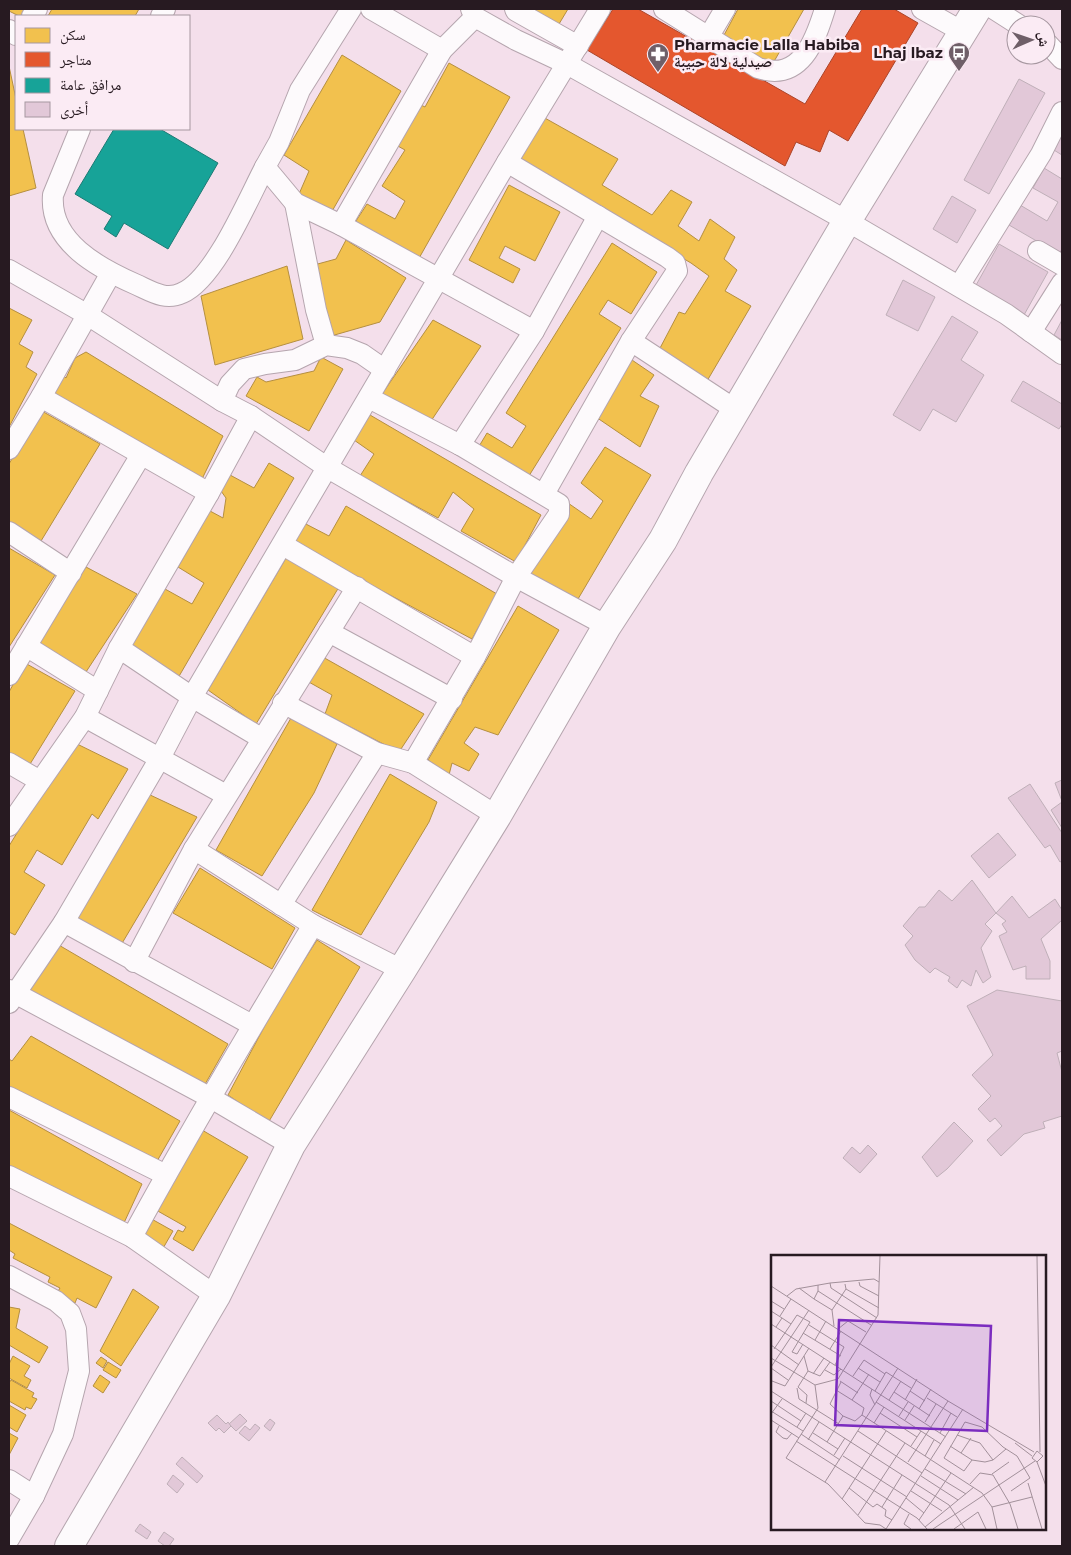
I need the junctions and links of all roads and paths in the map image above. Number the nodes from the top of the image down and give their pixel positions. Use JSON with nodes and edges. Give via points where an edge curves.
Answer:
{"nodes":[{"id":1,"x":351,"y":9,"type":"edge"},
{"id":2,"x":371,"y":9,"type":"edge"},
{"id":3,"x":515,"y":9,"type":"edge"},
{"id":4,"x":600,"y":9,"type":"edge"},
{"id":5,"x":664,"y":9,"type":"edge"},
{"id":6,"x":725,"y":9,"type":"edge"},
{"id":7,"x":825,"y":9,"type":"edge"},
{"id":8,"x":922,"y":9,"type":"edge"},
{"id":9,"x":977,"y":9,"type":"edge"},
{"id":10,"x":994,"y":9,"type":"edge"},
{"id":11,"x":473,"y":13,"type":"edge"},
{"id":12,"x":1006,"y":17,"type":"edge"},
{"id":13,"x":963,"y":32,"type":"junction"},
{"id":14,"x":709,"y":36,"type":"junction"},
{"id":15,"x":578,"y":46,"type":"junction"},
{"id":16,"x":442,"y":50,"type":"junction"},
{"id":17,"x":566,"y":64,"type":"junction"},
{"id":18,"x":1062,"y":112,"type":"edge"},
{"id":19,"x":80,"y":130,"type":"edge"},
{"id":20,"x":507,"y":162,"type":"junction"},
{"id":21,"x":265,"y":167,"type":"junction"},
{"id":22,"x":295,"y":202,"type":"junction"},
{"id":23,"x":598,"y":216,"type":"junction"},
{"id":24,"x":847,"y":221,"type":"junction"},
{"id":25,"x":341,"y":225,"type":"junction"},
{"id":26,"x":1038,"y":250,"type":"dead end"},
{"id":27,"x":1062,"y":265,"type":"edge"},
{"id":28,"x":9,"y":270,"type":"edge"},
{"id":29,"x":111,"y":273,"type":"junction"},
{"id":30,"x":439,"y":279,"type":"junction"},
{"id":31,"x":1062,"y":283,"type":"edge"},
{"id":32,"x":959,"y":286,"type":"junction"},
{"id":33,"x":86,"y":314,"type":"junction"},
{"id":34,"x":534,"y":331,"type":"junction"},
{"id":35,"x":1031,"y":332,"type":"junction"},
{"id":36,"x":631,"y":341,"type":"junction"},
{"id":37,"x":326,"y":345,"type":"junction"},
{"id":38,"x":1062,"y":354,"type":"edge"},
{"id":39,"x":385,"y":370,"type":"junction"},
{"id":40,"x":41,"y":396,"type":"junction"},
{"id":41,"x":369,"y":398,"type":"junction"},
{"id":42,"x":222,"y":401,"type":"junction"},
{"id":43,"x":736,"y":410,"type":"junction"},
{"id":44,"x":251,"y":416,"type":"junction"},
{"id":45,"x":460,"y":445,"type":"junction"},
{"id":46,"x":9,"y":449,"type":"edge"},
{"id":47,"x":141,"y":455,"type":"junction"},
{"id":48,"x":328,"y":468,"type":"junction"},
{"id":49,"x":209,"y":493,"type":"junction"},
{"id":50,"x":544,"y":494,"type":"junction"},
{"id":51,"x":9,"y":532,"type":"edge"},
{"id":52,"x":283,"y":545,"type":"junction"},
{"id":53,"x":71,"y":574,"type":"junction"},
{"id":54,"x":516,"y":577,"type":"junction"},
{"id":55,"x":356,"y":587,"type":"junction"},
{"id":56,"x":607,"y":626,"type":"junction"},
{"id":57,"x":329,"y":632,"type":"junction"},
{"id":58,"x":26,"y":646,"type":"junction"},
{"id":59,"x":119,"y":648,"type":"junction"},
{"id":60,"x":475,"y":658,"type":"junction"},
{"id":61,"x":9,"y":675,"type":"edge"},
{"id":62,"x":98,"y":691,"type":"junction"},
{"id":63,"x":192,"y":697,"type":"junction"},
{"id":64,"x":452,"y":699,"type":"junction"},
{"id":65,"x":283,"y":703,"type":"junction"},
{"id":66,"x":85,"y":717,"type":"junction"},
{"id":67,"x":261,"y":738,"type":"junction"},
{"id":68,"x":377,"y":753,"type":"junction"},
{"id":69,"x":160,"y":758,"type":"junction"},
{"id":70,"x":9,"y":763,"type":"edge"},
{"id":71,"x":413,"y":763,"type":"junction"},
{"id":72,"x":40,"y":782,"type":"junction"},
{"id":73,"x":226,"y":795,"type":"junction"},
{"id":74,"x":497,"y":816,"type":"junction"},
{"id":75,"x":9,"y":826,"type":"edge"},
{"id":76,"x":194,"y":849,"type":"junction"},
{"id":77,"x":281,"y":905,"type":"junction"},
{"id":78,"x":64,"y":922,"type":"junction"},
{"id":79,"x":313,"y":925,"type":"junction"},
{"id":80,"x":134,"y":962,"type":"junction"},
{"id":81,"x":402,"y":970,"type":"junction"},
{"id":82,"x":11,"y":995,"type":"edge"},
{"id":83,"x":252,"y":1025,"type":"junction"},
{"id":84,"x":9,"y":1097,"type":"edge"},
{"id":85,"x":211,"y":1098,"type":"junction"},
{"id":86,"x":291,"y":1144,"type":"junction"},
{"id":87,"x":166,"y":1175,"type":"junction"},
{"id":88,"x":9,"y":1176,"type":"edge"},
{"id":89,"x":132,"y":1237,"type":"junction"},
{"id":90,"x":9,"y":1276,"type":"edge"},
{"id":91,"x":216,"y":1296,"type":"junction"},
{"id":92,"x":9,"y":1480,"type":"edge"},
{"id":93,"x":34,"y":1496,"type":"junction"},
{"id":94,"x":9,"y":1539,"type":"edge"},
{"id":95,"x":69,"y":1546,"type":"edge"}],
"edges":[{"from":1,"to":21,"type":"street","via":[[300,90]]},
{"from":2,"to":16,"type":"street"},
{"from":3,"to":15,"type":"street"},
{"from":4,"to":15,"type":"street"},
{"from":5,"to":14,"type":"street"},
{"from":6,"to":14,"type":"street"},
{"from":7,"to":14,"type":"street","via":[[816,38],[798,63],[784,71],[771,73],[758,68]]},
{"from":8,"to":13,"type":"street"},
{"from":9,"to":13,"type":"street"},
{"from":10,"to":12,"type":"street"},
{"from":11,"to":16,"type":"street"},
{"from":11,"to":17,"type":"street","via":[[516,40]]},
{"from":13,"to":24,"type":"street"},
{"from":15,"to":17,"type":"street"},
{"from":16,"to":25,"type":"street"},
{"from":17,"to":20,"type":"street"},
{"from":17,"to":24,"type":"street"},
{"from":18,"to":32,"type":"street","via":[[1041,154]]},
{"from":19,"to":29,"type":"street","via":[[53,195],[52,206],[58,227],[80,254]]},
{"from":20,"to":23,"type":"street"},
{"from":20,"to":30,"type":"street"},
{"from":21,"to":22,"type":"street"},
{"from":21,"to":29,"type":"street","via":[[206,275],[183,293],[166,297]]},
{"from":22,"to":25,"type":"street"},
{"from":22,"to":37,"type":"street"},
{"from":23,"to":34,"type":"street"},
{"from":23,"to":36,"type":"street","via":[[667,257],[677,271]]},
{"from":24,"to":32,"type":"street"},
{"from":24,"to":43,"type":"street"},
{"from":25,"to":30,"type":"street"},
{"from":26,"to":27,"type":"street"},
{"from":28,"to":33,"type":"street"},
{"from":29,"to":33,"type":"street"},
{"from":30,"to":34,"type":"street"},
{"from":30,"to":39,"type":"street"},
{"from":31,"to":35,"type":"street"},
{"from":32,"to":35,"type":"street"},
{"from":33,"to":40,"type":"street"},
{"from":33,"to":42,"type":"street"},
{"from":34,"to":45,"type":"street"},
{"from":35,"to":38,"type":"street"},
{"from":36,"to":43,"type":"street"},
{"from":36,"to":50,"type":"street"},
{"from":37,"to":39,"type":"street","via":[[362,354]]},
{"from":37,"to":42,"type":"street","via":[[294,360],[244,370],[230,384]]},
{"from":39,"to":41,"type":"street"},
{"from":40,"to":46,"type":"street"},
{"from":40,"to":47,"type":"street"},
{"from":41,"to":45,"type":"street"},
{"from":41,"to":48,"type":"street"},
{"from":42,"to":44,"type":"street"},
{"from":43,"to":56,"type":"street","via":[[663,540]]},
{"from":44,"to":48,"type":"street"},
{"from":44,"to":49,"type":"street"},
{"from":45,"to":50,"type":"street"},
{"from":47,"to":49,"type":"street"},
{"from":47,"to":53,"type":"street"},
{"from":48,"to":52,"type":"street"},
{"from":48,"to":54,"type":"street"},
{"from":49,"to":59,"type":"street"},
{"from":50,"to":54,"type":"street","via":[[558,504],[559,514]]},
{"from":51,"to":53,"type":"street"},
{"from":52,"to":55,"type":"street"},
{"from":52,"to":63,"type":"street"},
{"from":53,"to":58,"type":"street"},
{"from":54,"to":56,"type":"street"},
{"from":54,"to":60,"type":"street"},
{"from":55,"to":57,"type":"street"},
{"from":55,"to":60,"type":"street"},
{"from":56,"to":74,"type":"street"},
{"from":57,"to":64,"type":"street"},
{"from":57,"to":65,"type":"street"},
{"from":58,"to":61,"type":"street"},
{"from":58,"to":62,"type":"street"},
{"from":59,"to":62,"type":"street"},
{"from":59,"to":63,"type":"street"},
{"from":60,"to":64,"type":"street"},
{"from":62,"to":66,"type":"street"},
{"from":63,"to":67,"type":"street"},
{"from":63,"to":69,"type":"street"},
{"from":64,"to":71,"type":"street"},
{"from":65,"to":67,"type":"street"},
{"from":65,"to":68,"type":"street"},
{"from":66,"to":69,"type":"street"},
{"from":66,"to":72,"type":"street"},
{"from":67,"to":73,"type":"street"},
{"from":68,"to":71,"type":"street"},
{"from":68,"to":77,"type":"street"},
{"from":69,"to":73,"type":"street"},
{"from":69,"to":78,"type":"street"},
{"from":70,"to":72,"type":"street"},
{"from":71,"to":74,"type":"street"},
{"from":72,"to":75,"type":"street"},
{"from":73,"to":76,"type":"street"},
{"from":74,"to":81,"type":"street"},
{"from":76,"to":77,"type":"street"},
{"from":76,"to":80,"type":"street"},
{"from":77,"to":79,"type":"street"},
{"from":78,"to":80,"type":"street"},
{"from":78,"to":82,"type":"street"},
{"from":79,"to":81,"type":"street"},
{"from":79,"to":83,"type":"street"},
{"from":80,"to":83,"type":"street"},
{"from":81,"to":86,"type":"street"},
{"from":82,"to":85,"type":"street"},
{"from":83,"to":85,"type":"street"},
{"from":84,"to":87,"type":"street"},
{"from":85,"to":86,"type":"street"},
{"from":85,"to":87,"type":"street"},
{"from":86,"to":91,"type":"street"},
{"from":87,"to":89,"type":"street"},
{"from":88,"to":89,"type":"street"},
{"from":89,"to":91,"type":"street"},
{"from":90,"to":93,"type":"street","via":[[56,1301],[70,1313],[76,1329],[79,1371],[68,1416]]},
{"from":91,"to":95,"type":"street"},
{"from":92,"to":93,"type":"street"},
{"from":93,"to":94,"type":"street"}]}
